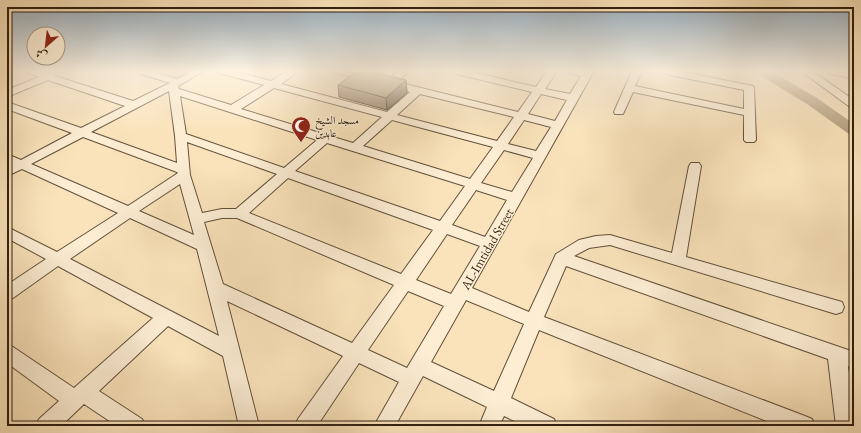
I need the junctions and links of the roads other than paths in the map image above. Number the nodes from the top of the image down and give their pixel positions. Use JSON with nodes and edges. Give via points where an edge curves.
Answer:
{"nodes":[{"id":1,"x":93,"y":91,"type":"edge"},
{"id":2,"x":164,"y":91,"type":"edge"},
{"id":3,"x":176,"y":91,"type":"edge"},
{"id":4,"x":188,"y":91,"type":"edge"},
{"id":5,"x":262,"y":91,"type":"edge"},
{"id":6,"x":295,"y":91,"type":"edge"},
{"id":7,"x":340,"y":91,"type":"edge"},
{"id":8,"x":417,"y":91,"type":"joint"},
{"id":9,"x":539,"y":91,"type":"edge"},
{"id":10,"x":545,"y":91,"type":"edge"},
{"id":11,"x":577,"y":91,"type":"edge"},
{"id":12,"x":629,"y":91,"type":"edge"},
{"id":13,"x":645,"y":91,"type":"edge"},
{"id":14,"x":749,"y":91,"type":"edge"},
{"id":15,"x":833,"y":91,"type":"edge"},
{"id":16,"x":573,"y":98,"type":"junction"},
{"id":17,"x":328,"y":100,"type":"junction"},
{"id":18,"x":7,"y":105,"type":"edge"},
{"id":19,"x":134,"y":105,"type":"junction"},
{"id":20,"x":854,"y":105,"type":"edge"},
{"id":21,"x":233,"y":110,"type":"junction"},
{"id":22,"x":619,"y":112,"type":"dead end"},
{"id":23,"x":749,"y":113,"type":"junction"},
{"id":24,"x":389,"y":116,"type":"junction"},
{"id":25,"x":522,"y":116,"type":"junction"},
{"id":26,"x":558,"y":125,"type":"junction"},
{"id":27,"x":81,"y":133,"type":"junction"},
{"id":28,"x":180,"y":136,"type":"junction"},
{"id":29,"x":326,"y":138,"type":"junction"},
{"id":30,"x":750,"y":140,"type":"dead end"},
{"id":31,"x":500,"y":146,"type":"junction"},
{"id":32,"x":355,"y":147,"type":"junction"},
{"id":33,"x":540,"y":156,"type":"junction"},
{"id":34,"x":7,"y":158,"type":"edge"},
{"id":35,"x":22,"y":165,"type":"junction"},
{"id":36,"x":695,"y":166,"type":"dead end"},
{"id":37,"x":7,"y":172,"type":"edge"},
{"id":38,"x":184,"y":173,"type":"junction"},
{"id":39,"x":286,"y":173,"type":"junction"},
{"id":40,"x":473,"y":184,"type":"junction"},
{"id":41,"x":516,"y":198,"type":"junction"},
{"id":42,"x":128,"y":212,"type":"junction"},
{"id":43,"x":238,"y":214,"type":"junction"},
{"id":44,"x":196,"y":220,"type":"junction"},
{"id":45,"x":443,"y":228,"type":"junction"},
{"id":46,"x":7,"y":232,"type":"edge"},
{"id":47,"x":490,"y":244,"type":"junction"},
{"id":48,"x":203,"y":245,"type":"junction"},
{"id":49,"x":561,"y":258,"type":"junction"},
{"id":50,"x":57,"y":259,"type":"junction"},
{"id":51,"x":678,"y":260,"type":"junction"},
{"id":52,"x":405,"y":282,"type":"junction"},
{"id":53,"x":216,"y":288,"type":"junction"},
{"id":54,"x":7,"y":293,"type":"edge"},
{"id":55,"x":459,"y":297,"type":"junction"},
{"id":56,"x":836,"y":307,"type":"dead end"},
{"id":57,"x":165,"y":318,"type":"junction"},
{"id":58,"x":534,"y":321,"type":"junction"},
{"id":59,"x":232,"y":352,"type":"junction"},
{"id":60,"x":357,"y":352,"type":"junction"},
{"id":61,"x":7,"y":353,"type":"edge"},
{"id":62,"x":845,"y":357,"type":"edge"},
{"id":63,"x":415,"y":372,"type":"junction"},
{"id":64,"x":79,"y":396,"type":"junction"},
{"id":65,"x":498,"y":403,"type":"junction"},
{"id":66,"x":46,"y":426,"type":"edge"},
{"id":67,"x":136,"y":426,"type":"edge"},
{"id":68,"x":249,"y":426,"type":"edge"},
{"id":69,"x":305,"y":426,"type":"edge"},
{"id":70,"x":384,"y":426,"type":"edge"},
{"id":71,"x":489,"y":426,"type":"edge"},
{"id":72,"x":547,"y":426,"type":"edge"},
{"id":73,"x":805,"y":426,"type":"edge"},
{"id":74,"x":846,"y":426,"type":"edge"}],
"edges":[{"from":1,"to":19,"type":"street"},
{"from":2,"to":19,"type":"street"},
{"from":3,"to":28,"type":"street"},
{"from":4,"to":21,"type":"street"},
{"from":5,"to":21,"type":"street"},
{"from":6,"to":17,"type":"street"},
{"from":7,"to":17,"type":"street"},
{"from":8,"to":24,"type":"street"},
{"from":8,"to":25,"type":"street"},
{"from":9,"to":25,"type":"street"},
{"from":10,"to":16,"type":"street"},
{"from":11,"to":16,"type":"street","name":"AL-Imtidad Street"},
{"from":12,"to":22,"type":"street"},
{"from":13,"to":23,"type":"street"},
{"from":14,"to":23,"type":"street"},
{"from":15,"to":20,"type":"street"},
{"from":16,"to":26,"type":"street","name":"AL-Imtidad Street"},
{"from":17,"to":24,"type":"street"},
{"from":18,"to":27,"type":"street"},
{"from":19,"to":27,"type":"street"},
{"from":21,"to":29,"type":"street"},
{"from":23,"to":30,"type":"street"},
{"from":24,"to":31,"type":"street"},
{"from":24,"to":32,"type":"street"},
{"from":25,"to":26,"type":"street"},
{"from":25,"to":31,"type":"street"},
{"from":26,"to":33,"type":"street","name":"AL-Imtidad Street"},
{"from":27,"to":35,"type":"street"},
{"from":27,"to":38,"type":"street"},
{"from":28,"to":38,"type":"street"},
{"from":28,"to":39,"type":"street"},
{"from":29,"to":32,"type":"street"},
{"from":29,"to":39,"type":"street"},
{"from":31,"to":33,"type":"street"},
{"from":31,"to":40,"type":"street"},
{"from":32,"to":40,"type":"street"},
{"from":33,"to":41,"type":"street","name":"AL-Imtidad Street"},
{"from":34,"to":35,"type":"street"},
{"from":35,"to":37,"type":"street"},
{"from":35,"to":42,"type":"street"},
{"from":36,"to":51,"type":"street"},
{"from":38,"to":42,"type":"street"},
{"from":38,"to":44,"type":"street"},
{"from":39,"to":43,"type":"street"},
{"from":39,"to":45,"type":"street"},
{"from":40,"to":41,"type":"street"},
{"from":40,"to":45,"type":"street"},
{"from":41,"to":47,"type":"street","name":"AL-Imtidad Street"},
{"from":42,"to":48,"type":"street"},
{"from":42,"to":50,"type":"street"},
{"from":43,"to":44,"type":"street","via":[[224,213]]},
{"from":43,"to":52,"type":"street"},
{"from":44,"to":48,"type":"street"},
{"from":45,"to":47,"type":"street"},
{"from":45,"to":52,"type":"street"},
{"from":46,"to":50,"type":"street"},
{"from":47,"to":55,"type":"street","name":"AL-Imtidad Street"},
{"from":48,"to":53,"type":"street"},
{"from":49,"to":51,"type":"street","via":[[592,240],[610,240]]},
{"from":49,"to":58,"type":"street"},
{"from":49,"to":62,"type":"street"},
{"from":50,"to":54,"type":"street"},
{"from":50,"to":57,"type":"street"},
{"from":51,"to":56,"type":"street"},
{"from":52,"to":55,"type":"street"},
{"from":52,"to":60,"type":"street"},
{"from":53,"to":59,"type":"street"},
{"from":53,"to":60,"type":"street"},
{"from":55,"to":58,"type":"street"},
{"from":55,"to":63,"type":"street","name":"AL-Imtidad Street"},
{"from":57,"to":59,"type":"street"},
{"from":57,"to":64,"type":"street"},
{"from":58,"to":65,"type":"street"},
{"from":58,"to":73,"type":"street"},
{"from":59,"to":68,"type":"street"},
{"from":60,"to":63,"type":"street"},
{"from":60,"to":69,"type":"street"},
{"from":61,"to":64,"type":"street"},
{"from":62,"to":74,"type":"street"},
{"from":63,"to":65,"type":"street"},
{"from":63,"to":70,"type":"street","name":"AL-Imtidad Street"},
{"from":64,"to":66,"type":"street"},
{"from":64,"to":67,"type":"street"},
{"from":65,"to":71,"type":"street"},
{"from":65,"to":72,"type":"street"}]}
